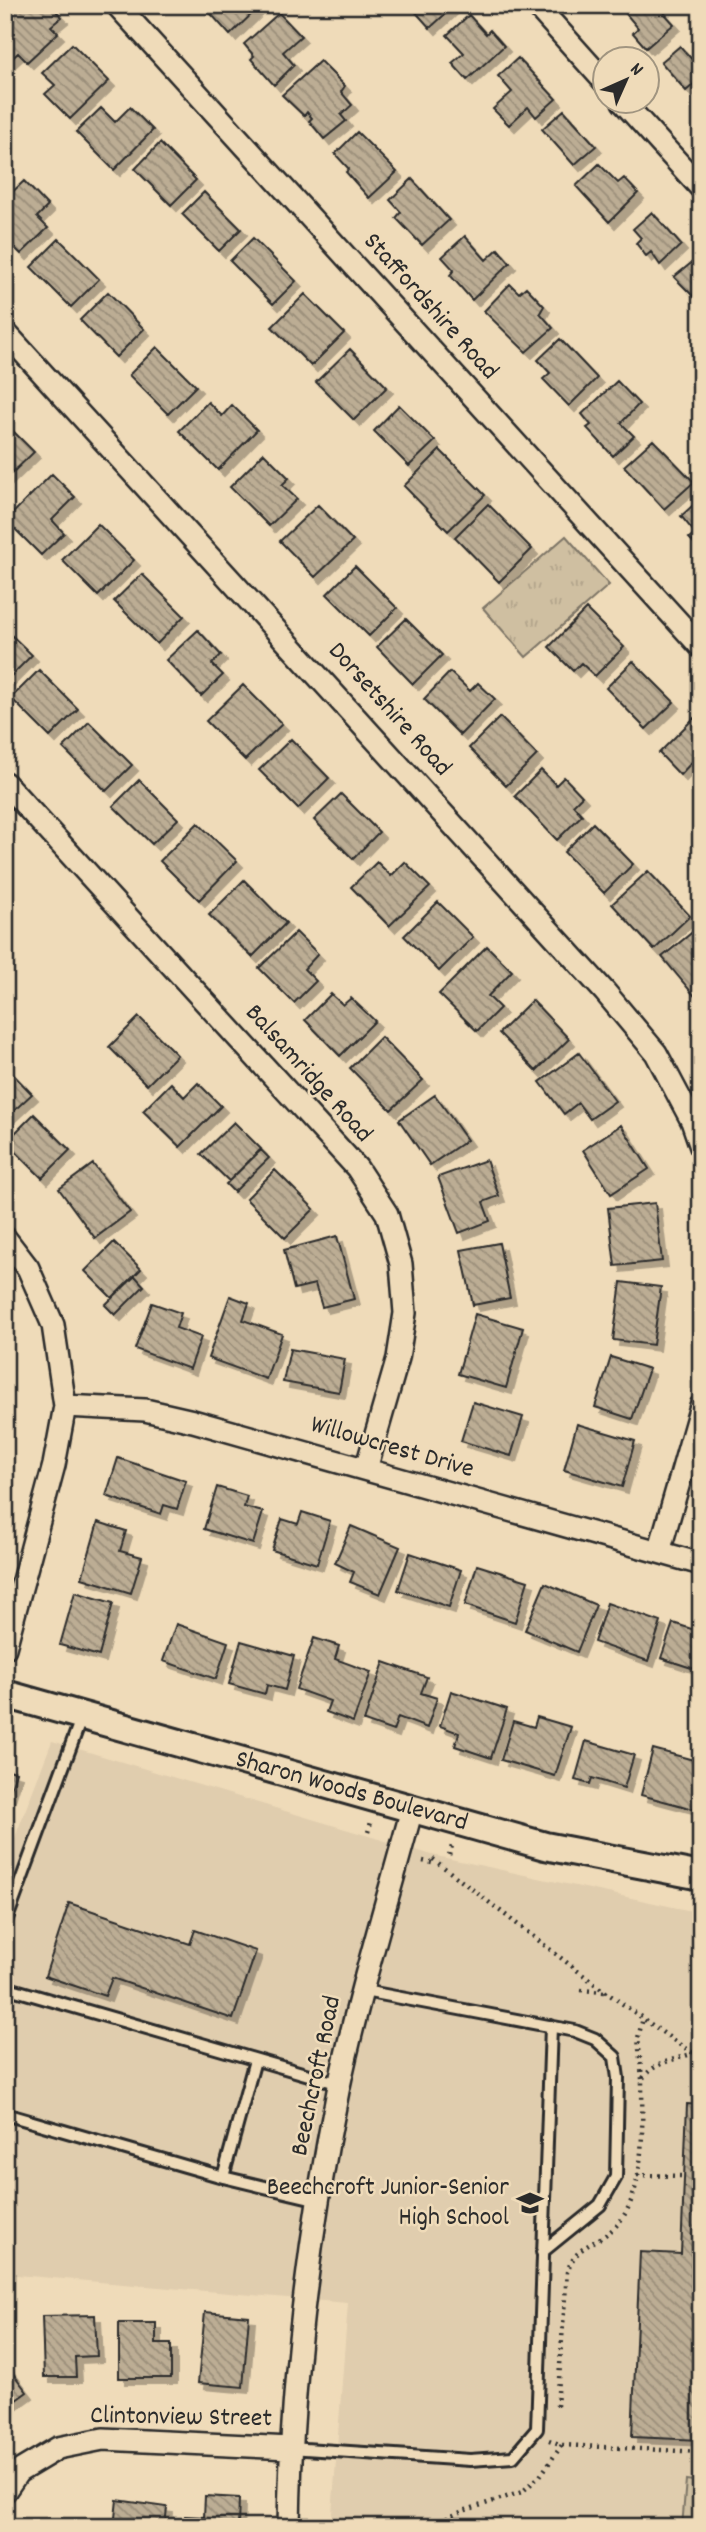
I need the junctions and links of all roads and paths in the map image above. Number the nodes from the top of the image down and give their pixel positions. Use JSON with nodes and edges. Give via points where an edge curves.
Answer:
{"nodes":[{"id":1,"x":117,"y":5,"type":"edge"},
{"id":2,"x":537,"y":5,"type":"edge"},
{"id":3,"x":590,"y":65,"type":"edge"},
{"id":4,"x":636,"y":116,"type":"edge"},
{"id":5,"x":701,"y":188,"type":"edge"},
{"id":6,"x":8,"y":342,"type":"edge"},
{"id":7,"x":701,"y":647,"type":"edge"},
{"id":8,"x":5,"y":783,"type":"edge"},
{"id":9,"x":701,"y":1147,"type":"edge"},
{"id":10,"x":5,"y":1238,"type":"edge"},
{"id":11,"x":65,"y":1406,"type":"junction"},
{"id":12,"x":701,"y":1406,"type":"edge"},
{"id":13,"x":366,"y":1469,"type":"junction"},
{"id":14,"x":659,"y":1552,"type":"junction"},
{"id":15,"x":701,"y":1564,"type":"edge"},
{"id":16,"x":5,"y":1648,"type":"edge"},
{"id":17,"x":5,"y":1694,"type":"edge"},
{"id":18,"x":82,"y":1716,"type":"junction"},
{"id":19,"x":412,"y":1809,"type":"junction"},
{"id":20,"x":372,"y":1819,"type":"dead end"},
{"id":21,"x":368,"y":1832,"type":"dead end"},
{"id":22,"x":453,"y":1843,"type":"dead end"},
{"id":23,"x":449,"y":1855,"type":"dead end"},
{"id":24,"x":423,"y":1861,"type":"dead end"},
{"id":25,"x":701,"y":1876,"type":"edge"},
{"id":26,"x":5,"y":1924,"type":"edge"},
{"id":27,"x":5,"y":1987,"type":"edge"},
{"id":28,"x":581,"y":1990,"type":"dead end"},
{"id":29,"x":364,"y":1991,"type":"junction"},
{"id":30,"x":607,"y":1993,"type":"junction"},
{"id":31,"x":643,"y":2018,"type":"junction"},
{"id":32,"x":551,"y":2026,"type":"junction"},
{"id":33,"x":694,"y":2053,"type":"junction"},
{"id":34,"x":701,"y":2057,"type":"edge"},
{"id":35,"x":255,"y":2060,"type":"junction"},
{"id":36,"x":642,"y":2080,"type":"junction"},
{"id":37,"x":340,"y":2084,"type":"junction"},
{"id":38,"x":5,"y":2114,"type":"edge"},
{"id":39,"x":637,"y":2175,"type":"junction"},
{"id":40,"x":684,"y":2176,"type":"dead end"},
{"id":41,"x":223,"y":2177,"type":"junction"},
{"id":42,"x":319,"y":2200,"type":"junction"},
{"id":43,"x":542,"y":2252,"type":"junction"},
{"id":44,"x":556,"y":2411,"type":"dead end"},
{"id":45,"x":554,"y":2432,"type":"dead end"},
{"id":46,"x":533,"y":2434,"type":"junction"},
{"id":47,"x":552,"y":2441,"type":"junction"},
{"id":48,"x":562,"y":2445,"type":"junction"},
{"id":49,"x":290,"y":2448,"type":"junction"},
{"id":50,"x":701,"y":2452,"type":"edge"},
{"id":51,"x":5,"y":2491,"type":"edge"},
{"id":52,"x":289,"y":2527,"type":"edge"},
{"id":53,"x":427,"y":2527,"type":"edge"}],
"edges":[{"from":1,"to":7,"type":"street","name":"Staffordshire Road"},
{"from":2,"to":3,"type":"street"},
{"from":4,"to":5,"type":"street"},
{"from":6,"to":9,"type":"street","name":"Dorsetshire Road","via":[[606,992],[656,1053]]},
{"from":8,"to":13,"type":"street","name":"Balsamridge Road","via":[[357,1168],[387,1214],[401,1264],[405,1313],[398,1358]]},
{"from":10,"to":11,"type":"street","via":[[28,1268],[53,1325]]},
{"from":11,"to":13,"type":"street","name":"Willowcrest Drive","via":[[145,1410]]},
{"from":11,"to":16,"type":"street","via":[[54,1465]]},
{"from":12,"to":14,"type":"street"},
{"from":13,"to":14,"type":"street","name":"Willowcrest Drive"},
{"from":14,"to":15,"type":"street","name":"Willowcrest Drive"},
{"from":17,"to":18,"type":"street","name":"Sharon Woods Boulevard"},
{"from":18,"to":19,"type":"street","name":"Sharon Woods Boulevard"},
{"from":18,"to":26,"type":"lane"},
{"from":19,"to":25,"type":"street","name":"Sharon Woods Boulevard","via":[[545,1846]]},
{"from":19,"to":29,"type":"street","name":"Beechcroft Road"},
{"from":20,"to":21,"type":"path"},
{"from":22,"to":23,"type":"path"},
{"from":24,"to":30,"type":"path","via":[[432,1861]]},
{"from":27,"to":35,"type":"lane"},
{"from":28,"to":30,"type":"path"},
{"from":29,"to":32,"type":"lane"},
{"from":29,"to":37,"type":"street","name":"Beechcroft Road"},
{"from":30,"to":31,"type":"path"},
{"from":31,"to":33,"type":"path"},
{"from":31,"to":36,"type":"path","via":[[638,2038]]},
{"from":32,"to":43,"type":"lane"},
{"from":32,"to":43,"type":"lane","via":[[595,2039],[615,2057],[616,2177],[600,2204]]},
{"from":33,"to":34,"type":"path"},
{"from":33,"to":36,"type":"path","via":[[654,2068]]},
{"from":35,"to":37,"type":"lane"},
{"from":35,"to":41,"type":"lane"},
{"from":36,"to":39,"type":"path"},
{"from":37,"to":42,"type":"street","name":"Beechcroft Road"},
{"from":38,"to":41,"type":"lane"},
{"from":39,"to":40,"type":"path"},
{"from":39,"to":44,"type":"path","via":[[627,2212],[612,2230],[571,2260]]},
{"from":41,"to":42,"type":"lane"},
{"from":42,"to":49,"type":"street","name":"Beechcroft Road"},
{"from":43,"to":46,"type":"lane","via":[[537,2430]]},
{"from":45,"to":47,"type":"path"},
{"from":46,"to":47,"type":"path"},
{"from":46,"to":49,"type":"lane","via":[[513,2457],[470,2460]]},
{"from":47,"to":48,"type":"path"},
{"from":48,"to":50,"type":"path"},
{"from":48,"to":53,"type":"path","via":[[522,2492]]},
{"from":49,"to":51,"type":"street","name":"Clintonview Street","via":[[103,2439],[58,2448],[18,2472]]},
{"from":49,"to":52,"type":"street","name":"Beechcroft Road"}]}
